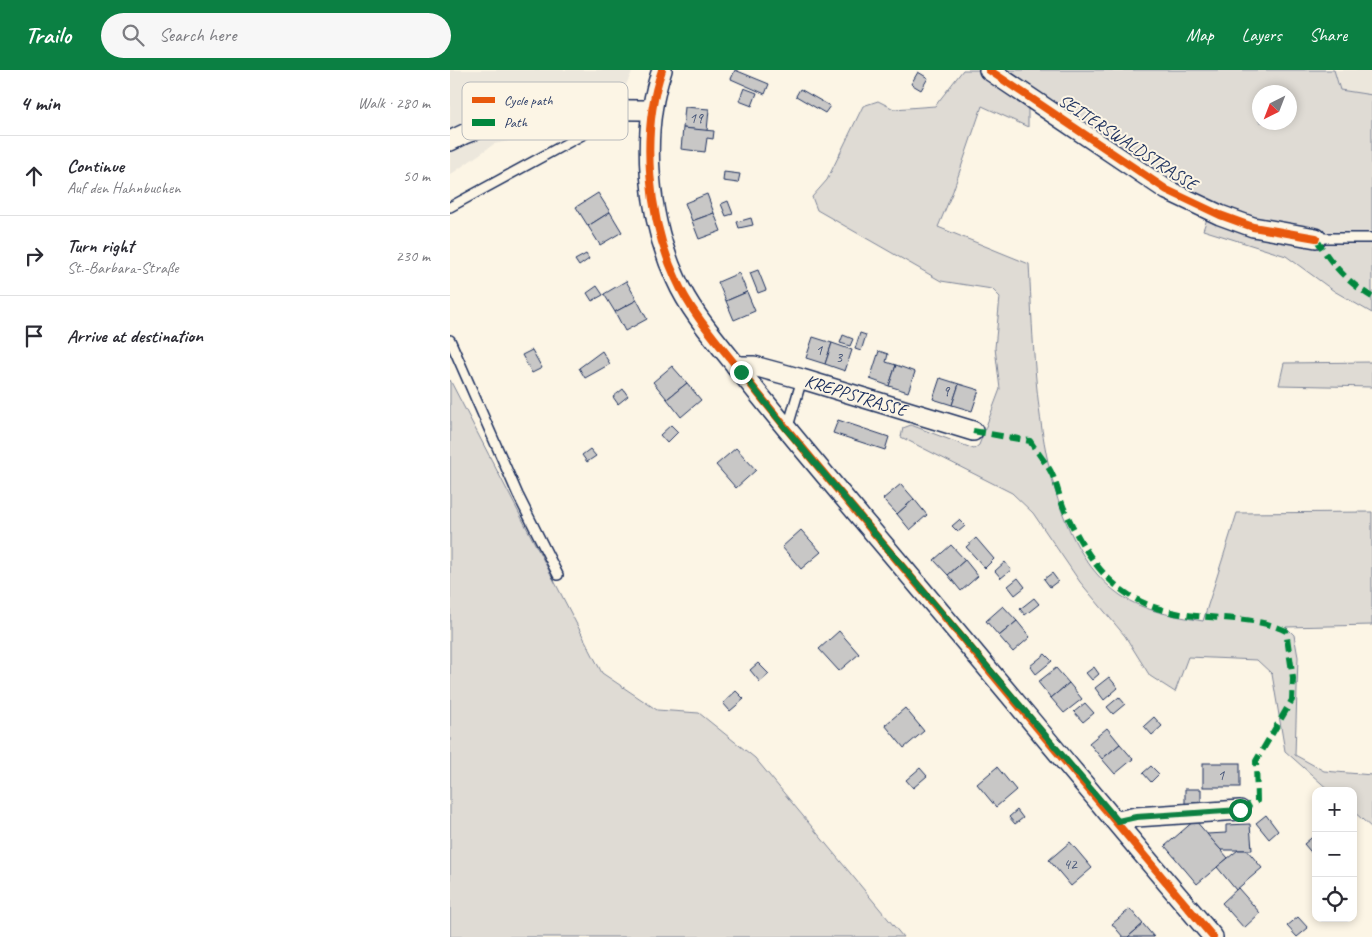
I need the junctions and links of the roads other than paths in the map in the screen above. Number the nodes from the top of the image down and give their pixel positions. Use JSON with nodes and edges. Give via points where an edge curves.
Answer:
{"nodes":[{"id":1,"x":662,"y":70,"type":"edge"},
{"id":2,"x":989,"y":70,"type":"edge"},
{"id":3,"x":628,"y":110,"type":"edge"},
{"id":4,"x":650,"y":110,"type":"junction"},
{"id":5,"x":462,"y":134,"type":"edge"},
{"id":6,"x":573,"y":140,"type":"edge"},
{"id":7,"x":450,"y":141,"type":"edge"},
{"id":8,"x":450,"y":207,"type":"edge"},
{"id":9,"x":1316,"y":238,"type":"joint"},
{"id":10,"x":1372,"y":238,"type":"edge"},
{"id":11,"x":450,"y":340,"type":"edge"},
{"id":12,"x":736,"y":366,"type":"junction"},
{"id":13,"x":802,"y":379,"type":"junction"},
{"id":14,"x":787,"y":430,"type":"junction"},
{"id":15,"x":973,"y":431,"type":"dead end"},
{"id":16,"x":558,"y":575,"type":"dead end"},
{"id":17,"x":1240,"y":810,"type":"dead end"},
{"id":18,"x":1118,"y":821,"type":"junction"},
{"id":19,"x":1213,"y":937,"type":"edge"}],
"edges":[{"from":1,"to":4,"type":"street"},
{"from":2,"to":9,"type":"street","name":"SEITERSWALDSTRASSE","via":[[1167,190],[1252,227]]},
{"from":3,"to":4,"type":"street"},
{"from":4,"to":12,"type":"street","via":[[652,187],[656,218],[666,252],[689,303]]},
{"from":5,"to":7,"type":"street"},
{"from":6,"to":8,"type":"lane"},
{"from":9,"to":10,"type":"lane"},
{"from":11,"to":16,"type":"lane","via":[[518,495]]},
{"from":12,"to":13,"type":"street","name":"KREPPSTRASSE","via":[[754,366]]},
{"from":12,"to":14,"type":"street"},
{"from":13,"to":14,"type":"lane"},
{"from":13,"to":15,"type":"street","name":"KREPPSTRASSE"},
{"from":14,"to":18,"type":"street"},
{"from":17,"to":18,"type":"street"},
{"from":18,"to":19,"type":"street"}]}
